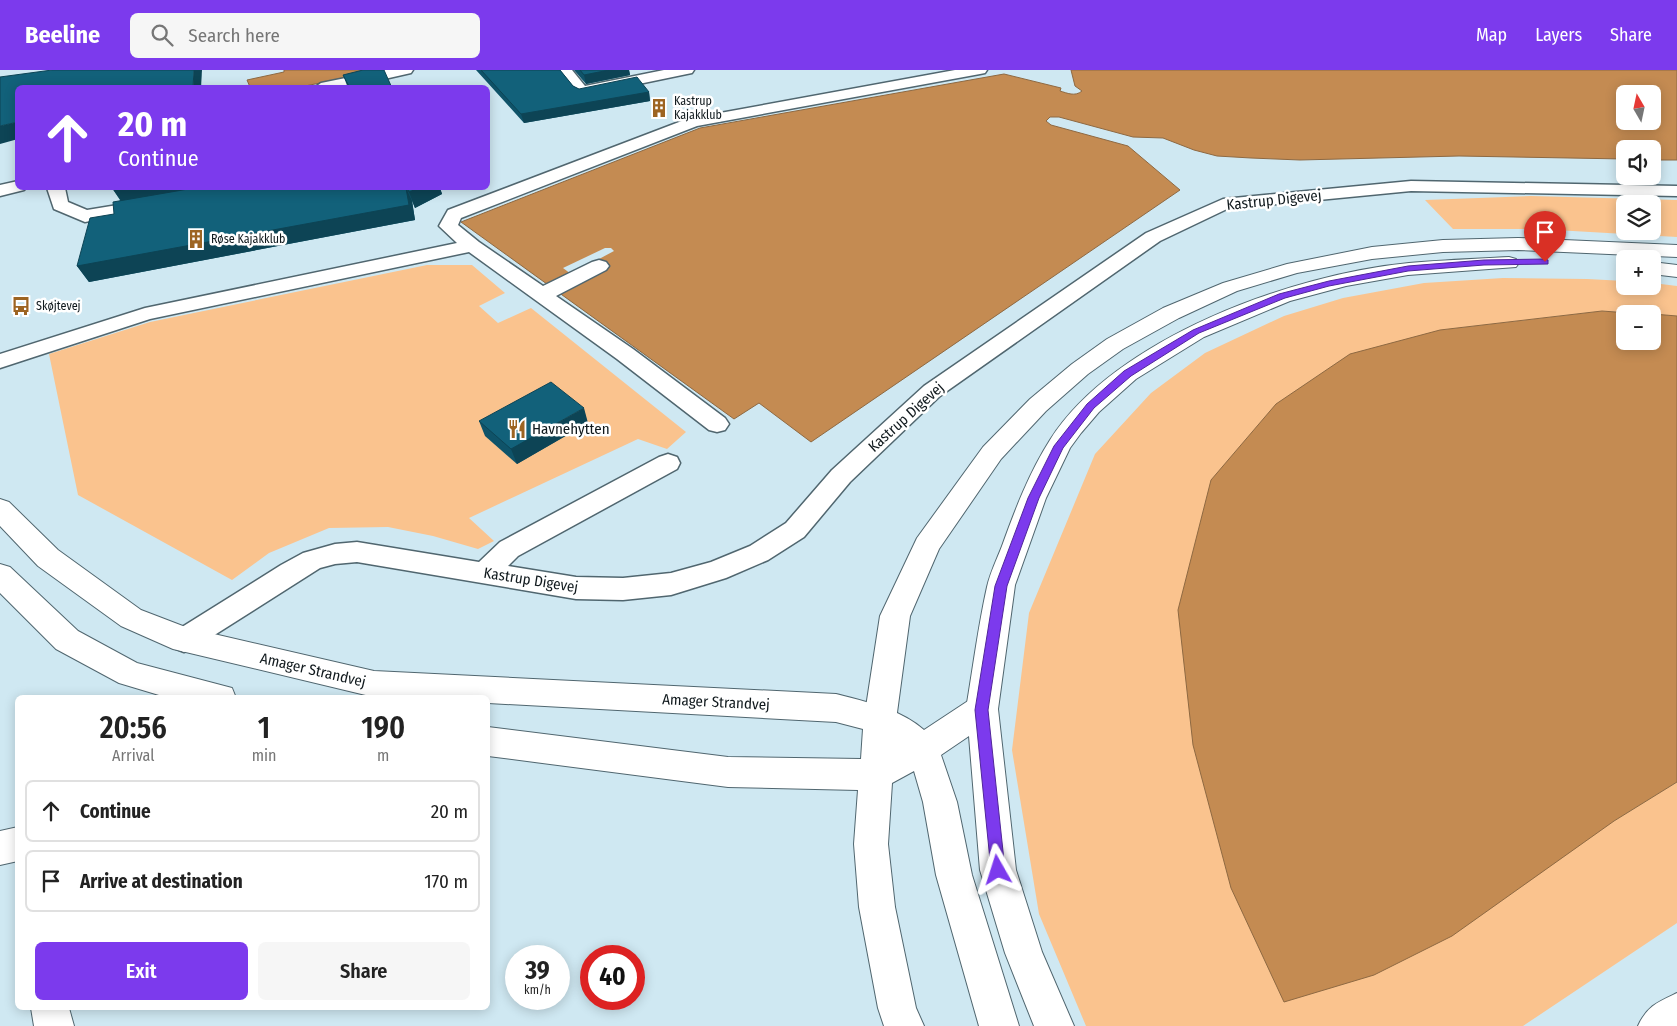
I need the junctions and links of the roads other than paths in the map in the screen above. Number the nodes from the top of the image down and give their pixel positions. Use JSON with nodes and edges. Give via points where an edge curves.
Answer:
{"nodes":[{"id":1,"x":406,"y":70,"type":"edge"},
{"id":2,"x":564,"y":70,"type":"edge"},
{"id":3,"x":687,"y":70,"type":"edge"},
{"id":4,"x":980,"y":70,"type":"edge"},
{"id":5,"x":335,"y":85,"type":"edge"},
{"id":6,"x":15,"y":187,"type":"edge"},
{"id":7,"x":56,"y":190,"type":"edge"},
{"id":8,"x":0,"y":191,"type":"edge"},
{"id":9,"x":1677,"y":191,"type":"edge"},
{"id":10,"x":162,"y":203,"type":"edge"},
{"id":11,"x":472,"y":246,"type":"junction"},
{"id":12,"x":1677,"y":251,"type":"edge"},
{"id":13,"x":1616,"y":265,"type":"edge"},
{"id":14,"x":599,"y":266,"type":"dead end"},
{"id":15,"x":1661,"y":269,"type":"edge"},
{"id":16,"x":1677,"y":271,"type":"edge"},
{"id":17,"x":541,"y":295,"type":"junction"},
{"id":18,"x":0,"y":361,"type":"edge"},
{"id":19,"x":717,"y":424,"type":"dead end"},
{"id":20,"x":668,"y":463,"type":"dead end"},
{"id":21,"x":0,"y":510,"type":"edge"},
{"id":22,"x":484,"y":573,"type":"junction"},
{"id":23,"x":0,"y":575,"type":"edge"},
{"id":24,"x":184,"y":640,"type":"junction"},
{"id":25,"x":210,"y":695,"type":"edge"},
{"id":26,"x":982,"y":710,"type":"junction"},
{"id":27,"x":880,"y":720,"type":"junction"},
{"id":28,"x":490,"y":742,"type":"edge"},
{"id":29,"x":923,"y":749,"type":"junction"},
{"id":30,"x":875,"y":774,"type":"junction"},
{"id":31,"x":15,"y":845,"type":"edge"},
{"id":32,"x":0,"y":848,"type":"edge"},
{"id":33,"x":50,"y":1010,"type":"edge"},
{"id":34,"x":1677,"y":1013,"type":"edge"},
{"id":35,"x":54,"y":1026,"type":"edge"},
{"id":36,"x":904,"y":1026,"type":"edge"},
{"id":37,"x":999,"y":1026,"type":"edge"},
{"id":38,"x":1054,"y":1026,"type":"edge"},
{"id":39,"x":1658,"y":1026,"type":"edge"}],
"edges":[{"from":1,"to":5,"type":"lane"},
{"from":2,"to":3,"type":"lane","via":[[581,91]]},
{"from":4,"to":11,"type":"lane","via":[[693,122],[454,214],[448,226]]},
{"from":6,"to":8,"type":"lane"},
{"from":7,"to":10,"type":"lane","via":[[60,205],[85,216]]},
{"from":9,"to":22,"type":"lane","name":"Kastrup Digevej","via":[[1411,186],[1223,204],[1153,237],[932,391],[842,476],[795,530],[759,553],[717,571],[671,584],[623,589],[576,588]]},
{"from":11,"to":17,"type":"lane"},
{"from":11,"to":18,"type":"lane","via":[[145,314]]},
{"from":12,"to":27,"type":"main road","via":[[1498,244],[1443,246],[1355,256],[1294,268],[1230,288],[1171,312],[1115,344],[1050,394],[992,453],[927,545],[896,616]]},
{"from":13,"to":26,"type":"main road","via":[[1545,262],[1443,265],[1313,287],[1257,305],[1196,332],[1128,374],[1072,427],[1033,498],[1001,586]]},
{"from":14,"to":17,"type":"lane"},
{"from":15,"to":16,"type":"main road"},
{"from":17,"to":19,"type":"lane"},
{"from":20,"to":22,"type":"lane","via":[[509,548]]},
{"from":21,"to":24,"type":"main road","name":"Amager Strandvej","via":[[48,558],[131,618]]},
{"from":22,"to":24,"type":"lane","name":"Kastrup Digevej","via":[[357,552],[335,554],[312,560],[290,572]]},
{"from":23,"to":25,"type":"main road","via":[[67,640],[130,674]]},
{"from":24,"to":27,"type":"main road","name":"Amager Strandvej","via":[[374,684],[836,708]]},
{"from":26,"to":29,"type":"main road"},
{"from":26,"to":38,"type":"main road","via":[[998,870],[1024,953]]},
{"from":27,"to":29,"type":"main road","name":"Amager Strandvej","via":[[906,734]]},
{"from":27,"to":30,"type":"main road"},
{"from":28,"to":30,"type":"main road","via":[[728,772]]},
{"from":29,"to":30,"type":"main road"},
{"from":29,"to":37,"type":"main road","via":[[940,802],[954,875]]},
{"from":30,"to":36,"type":"main road","via":[[871,844],[877,907],[897,1008]]},
{"from":31,"to":32,"type":"main road"},
{"from":33,"to":35,"type":"main road"},
{"from":34,"to":39,"type":"main road"}]}
